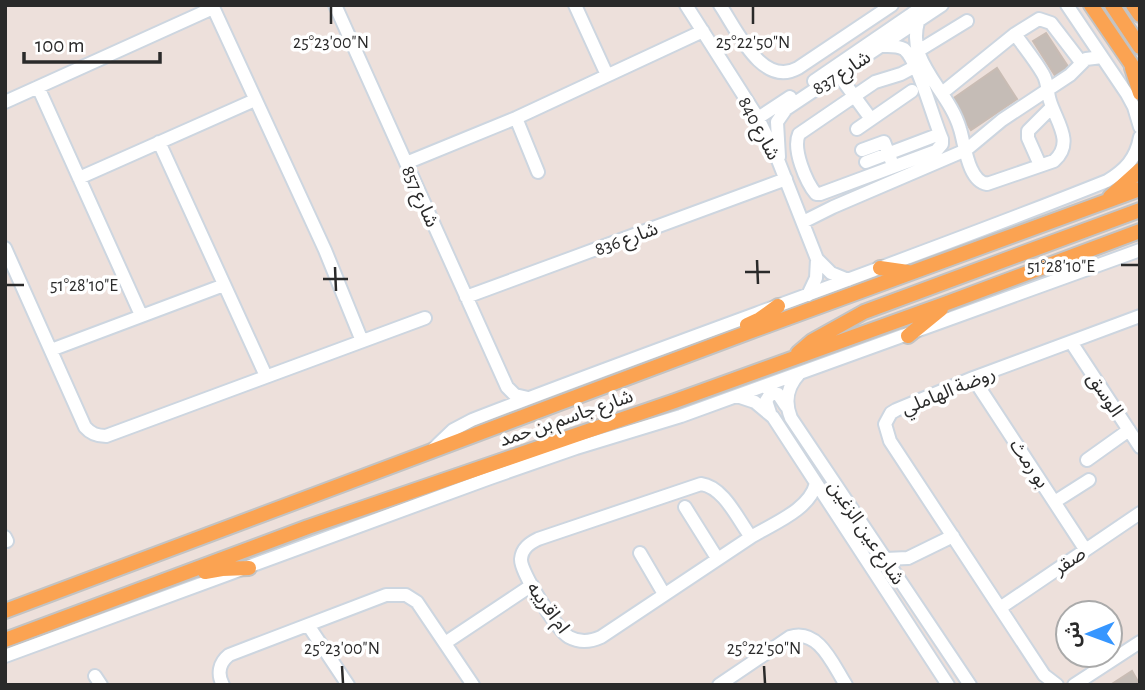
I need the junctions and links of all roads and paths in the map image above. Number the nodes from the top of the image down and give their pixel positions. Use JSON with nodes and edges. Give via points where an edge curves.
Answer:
{"nodes":[{"id":1,"x":335,"y":5,"type":"edge"},
{"id":2,"x":575,"y":5,"type":"edge"},
{"id":3,"x":686,"y":5,"type":"edge"},
{"id":4,"x":720,"y":5,"type":"edge"},
{"id":5,"x":892,"y":5,"type":"edge"},
{"id":6,"x":925,"y":5,"type":"edge"},
{"id":7,"x":942,"y":5,"type":"edge"},
{"id":8,"x":1067,"y":5,"type":"edge"},
{"id":9,"x":1091,"y":5,"type":"edge"},
{"id":10,"x":1112,"y":5,"type":"edge"},
{"id":11,"x":1133,"y":5,"type":"edge"},
{"id":12,"x":212,"y":6,"type":"edge"},
{"id":13,"x":1140,"y":15,"type":"edge"},
{"id":14,"x":967,"y":20,"type":"dead end"},
{"id":15,"x":918,"y":22,"type":"junction"},
{"id":16,"x":703,"y":31,"type":"junction"},
{"id":17,"x":1015,"y":34,"type":"junction"},
{"id":18,"x":882,"y":46,"type":"junction"},
{"id":19,"x":1140,"y":47,"type":"edge"},
{"id":20,"x":918,"y":51,"type":"junction"},
{"id":21,"x":1101,"y":57,"type":"junction"},
{"id":22,"x":1081,"y":62,"type":"junction"},
{"id":23,"x":1131,"y":64,"type":"junction"},
{"id":24,"x":916,"y":66,"type":"junction"},
{"id":25,"x":838,"y":74,"type":"junction"},
{"id":26,"x":607,"y":75,"type":"junction"},
{"id":27,"x":1140,"y":77,"type":"edge"},
{"id":28,"x":38,"y":87,"type":"junction"},
{"id":29,"x":1047,"y":88,"type":"junction"},
{"id":30,"x":912,"y":91,"type":"dead end"},
{"id":31,"x":942,"y":93,"type":"junction"},
{"id":32,"x":1140,"y":93,"type":"edge"},
{"id":33,"x":855,"y":97,"type":"junction"},
{"id":34,"x":255,"y":100,"type":"junction"},
{"id":35,"x":5,"y":102,"type":"edge"},
{"id":36,"x":1052,"y":107,"type":"junction"},
{"id":37,"x":516,"y":118,"type":"junction"},
{"id":38,"x":758,"y":118,"type":"junction"},
{"id":39,"x":871,"y":119,"type":"junction"},
{"id":40,"x":1140,"y":127,"type":"edge"},
{"id":41,"x":857,"y":129,"type":"dead end"},
{"id":42,"x":939,"y":131,"type":"junction"},
{"id":43,"x":159,"y":142,"type":"junction"},
{"id":44,"x":1139,"y":143,"type":"edge"},
{"id":45,"x":966,"y":150,"type":"junction"},
{"id":46,"x":865,"y":156,"type":"dead end"},
{"id":47,"x":890,"y":156,"type":"junction"},
{"id":48,"x":778,"y":160,"type":"junction"},
{"id":49,"x":406,"y":163,"type":"junction"},
{"id":50,"x":1040,"y":165,"type":"junction"},
{"id":51,"x":1140,"y":170,"type":"edge"},
{"id":52,"x":538,"y":172,"type":"dead end"},
{"id":53,"x":79,"y":177,"type":"junction"},
{"id":54,"x":786,"y":179,"type":"junction"},
{"id":55,"x":1140,"y":189,"type":"edge"},
{"id":56,"x":1107,"y":201,"type":"junction"},
{"id":57,"x":1140,"y":210,"type":"edge"},
{"id":58,"x":803,"y":222,"type":"junction"},
{"id":59,"x":1140,"y":231,"type":"edge"},
{"id":60,"x":1140,"y":237,"type":"edge"},
{"id":61,"x":1117,"y":239,"type":"junction"},
{"id":62,"x":5,"y":248,"type":"edge"},
{"id":63,"x":1140,"y":250,"type":"edge"},
{"id":64,"x":817,"y":259,"type":"junction"},
{"id":65,"x":880,"y":268,"type":"junction"},
{"id":66,"x":913,"y":272,"type":"junction"},
{"id":67,"x":848,"y":280,"type":"junction"},
{"id":68,"x":224,"y":285,"type":"junction"},
{"id":69,"x":808,"y":295,"type":"junction"},
{"id":70,"x":466,"y":297,"type":"junction"},
{"id":71,"x":947,"y":303,"type":"junction"},
{"id":72,"x":778,"y":306,"type":"junction"},
{"id":73,"x":141,"y":315,"type":"junction"},
{"id":74,"x":1140,"y":316,"type":"edge"},
{"id":75,"x":425,"y":318,"type":"dead end"},
{"id":76,"x":908,"y":336,"type":"junction"},
{"id":77,"x":362,"y":341,"type":"junction"},
{"id":78,"x":1071,"y":342,"type":"junction"},
{"id":79,"x":716,"y":345,"type":"junction"},
{"id":80,"x":51,"y":350,"type":"junction"},
{"id":81,"x":789,"y":360,"type":"junction"},
{"id":82,"x":799,"y":374,"type":"junction"},
{"id":83,"x":266,"y":376,"type":"junction"},
{"id":84,"x":973,"y":378,"type":"junction"},
{"id":85,"x":506,"y":387,"type":"junction"},
{"id":86,"x":737,"y":396,"type":"junction"},
{"id":87,"x":530,"y":398,"type":"junction"},
{"id":88,"x":786,"y":406,"type":"junction"},
{"id":89,"x":498,"y":410,"type":"junction"},
{"id":90,"x":770,"y":413,"type":"junction"},
{"id":91,"x":1129,"y":430,"type":"junction"},
{"id":92,"x":1140,"y":447,"type":"edge"},
{"id":93,"x":429,"y":452,"type":"junction"},
{"id":94,"x":1087,"y":460,"type":"dead end"},
{"id":95,"x":1089,"y":480,"type":"dead end"},
{"id":96,"x":817,"y":483,"type":"junction"},
{"id":97,"x":828,"y":501,"type":"junction"},
{"id":98,"x":1056,"y":501,"type":"junction"},
{"id":99,"x":806,"y":502,"type":"junction"},
{"id":100,"x":685,"y":507,"type":"dead end"},
{"id":101,"x":1140,"y":513,"type":"edge"},
{"id":102,"x":953,"y":536,"type":"junction"},
{"id":103,"x":751,"y":537,"type":"junction"},
{"id":104,"x":1085,"y":549,"type":"junction"},
{"id":105,"x":640,"y":553,"type":"dead end"},
{"id":106,"x":717,"y":558,"type":"junction"},
{"id":107,"x":908,"y":558,"type":"junction"},
{"id":108,"x":885,"y":559,"type":"junction"},
{"id":109,"x":249,"y":568,"type":"junction"},
{"id":110,"x":166,"y":580,"type":"junction"},
{"id":111,"x":900,"y":581,"type":"junction"},
{"id":112,"x":532,"y":585,"type":"junction"},
{"id":113,"x":664,"y":594,"type":"junction"},
{"id":114,"x":1000,"y":608,"type":"junction"},
{"id":115,"x":5,"y":611,"type":"edge"},
{"id":116,"x":309,"y":625,"type":"junction"},
{"id":117,"x":5,"y":640,"type":"edge"},
{"id":118,"x":1140,"y":642,"type":"edge"},
{"id":119,"x":445,"y":643,"type":"junction"},
{"id":120,"x":5,"y":656,"type":"edge"},
{"id":121,"x":721,"y":684,"type":"edge"},
{"id":122,"x":223,"y":685,"type":"edge"},
{"id":123,"x":348,"y":685,"type":"edge"},
{"id":124,"x":473,"y":685,"type":"edge"},
{"id":125,"x":846,"y":685,"type":"edge"},
{"id":126,"x":948,"y":685,"type":"edge"},
{"id":127,"x":970,"y":685,"type":"edge"},
{"id":128,"x":1057,"y":685,"type":"edge"},
{"id":129,"x":1074,"y":685,"type":"edge"}],
"edges":[{"from":1,"to":49,"type":"street","name":"شارع 857"},
{"from":2,"to":26,"type":"street"},
{"from":3,"to":16,"type":"street","name":"شارع 840"},
{"from":4,"to":5,"type":"street","via":[[759,62],[780,73],[798,68]]},
{"from":6,"to":38,"type":"street","name":"شارع 837"},
{"from":7,"to":15,"type":"street","name":"شارع 837"},
{"from":8,"to":21,"type":"street"},
{"from":9,"to":23,"type":"main road"},
{"from":10,"to":19,"type":"main road"},
{"from":11,"to":13,"type":"main road"},
{"from":12,"to":28,"type":"street"},
{"from":12,"to":34,"type":"street"},
{"from":14,"to":20,"type":"street"},
{"from":15,"to":18,"type":"street","name":"شارع 837"},
{"from":15,"to":20,"type":"street"},
{"from":16,"to":26,"type":"street"},
{"from":16,"to":38,"type":"street","name":"شارع 840"},
{"from":17,"to":22,"type":"street","via":[[1034,20],[1047,20]]},
{"from":17,"to":29,"type":"street"},
{"from":17,"to":31,"type":"street"},
{"from":18,"to":24,"type":"street","via":[[901,47]]},
{"from":18,"to":25,"type":"street","name":"شارع 837"},
{"from":20,"to":31,"type":"street"},
{"from":21,"to":22,"type":"street"},
{"from":21,"to":40,"type":"street","via":[[1127,94]]},
{"from":22,"to":29,"type":"street"},
{"from":23,"to":27,"type":"main road"},
{"from":23,"to":32,"type":"main road"},
{"from":24,"to":33,"type":"street","via":[[880,80]]},
{"from":24,"to":42,"type":"street"},
{"from":25,"to":33,"type":"street"},
{"from":25,"to":48,"type":"street","name":"شارع 837","via":[[781,114],[776,125]]},
{"from":26,"to":37,"type":"street"},
{"from":28,"to":35,"type":"street"},
{"from":28,"to":53,"type":"street"},
{"from":29,"to":36,"type":"street"},
{"from":29,"to":45,"type":"street"},
{"from":30,"to":39,"type":"street"},
{"from":31,"to":45,"type":"street","via":[[957,119]]},
{"from":33,"to":39,"type":"street"},
{"from":33,"to":47,"type":"street","via":[[797,138],[796,151],[812,191],[820,194]]},
{"from":34,"to":43,"type":"street"},
{"from":34,"to":77,"type":"street"},
{"from":36,"to":50,"type":"street","via":[[1028,131]]},
{"from":36,"to":50,"type":"street","via":[[1063,133],[1063,146],[1054,161]]},
{"from":37,"to":49,"type":"street"},
{"from":37,"to":52,"type":"street"},
{"from":38,"to":48,"type":"street","name":"شارع 840"},
{"from":39,"to":41,"type":"street"},
{"from":42,"to":47,"type":"street"},
{"from":42,"to":47,"type":"street","via":[[939,149]]},
{"from":43,"to":53,"type":"street"},
{"from":43,"to":68,"type":"street"},
{"from":44,"to":65,"type":"street","name":"شارع جاسم بن حمد","via":[[1125,169],[1107,181]]},
{"from":45,"to":50,"type":"street","via":[[974,176],[982,183]]},
{"from":45,"to":58,"type":"street"},
{"from":46,"to":47,"type":"street"},
{"from":48,"to":54,"type":"street","name":"شارع 840"},
{"from":49,"to":70,"type":"street","name":"شارع 857"},
{"from":51,"to":56,"type":"main road"},
{"from":53,"to":73,"type":"street"},
{"from":54,"to":58,"type":"street","name":"شارع 840"},
{"from":54,"to":70,"type":"street","name":"شارع 836"},
{"from":55,"to":56,"type":"main road","name":"شارع جاسم بن حمد"},
{"from":56,"to":66,"type":"main road","name":"شارع جاسم بن حمد"},
{"from":57,"to":81,"type":"main road","via":[[864,313],[812,341]]},
{"from":58,"to":64,"type":"street","name":"شارع 840"},
{"from":59,"to":61,"type":"main road","name":"شارع جاسم بن حمد"},
{"from":60,"to":61,"type":"main road"},
{"from":61,"to":71,"type":"main road","name":"شارع جاسم بن حمد"},
{"from":62,"to":80,"type":"street"},
{"from":63,"to":76,"type":"street","name":"شارع جاسم بن حمد"},
{"from":64,"to":67,"type":"street","via":[[831,273]]},
{"from":64,"to":69,"type":"street","via":[[816,278]]},
{"from":65,"to":66,"type":"main road"},
{"from":65,"to":67,"type":"street","name":"شارع جاسم بن حمد"},
{"from":66,"to":79,"type":"main road","name":"شارع جاسم بن حمد"},
{"from":67,"to":69,"type":"street","name":"شارع جاسم بن حمد"},
{"from":68,"to":73,"type":"street"},
{"from":68,"to":83,"type":"street"},
{"from":69,"to":72,"type":"street","name":"شارع جاسم بن حمد"},
{"from":70,"to":85,"type":"street","name":"شارع 857"},
{"from":71,"to":76,"type":"main road"},
{"from":71,"to":81,"type":"main road","name":"شارع جاسم بن حمد"},
{"from":72,"to":79,"type":"main road","via":[[731,331]]},
{"from":72,"to":87,"type":"street","name":"شارع جاسم بن حمد"},
{"from":73,"to":80,"type":"street"},
{"from":74,"to":78,"type":"street","name":"روضة الهاملي"},
{"from":75,"to":77,"type":"street"},
{"from":76,"to":82,"type":"street","name":"شارع جاسم بن حمد"},
{"from":77,"to":83,"type":"street"},
{"from":78,"to":84,"type":"street","name":"روضة الهاملي"},
{"from":78,"to":91,"type":"street","name":"الوسق"},
{"from":79,"to":93,"type":"main road","name":"شارع جاسم بن حمد"},
{"from":80,"to":83,"type":"street","via":[[85,427],[100,436]]},
{"from":81,"to":110,"type":"main road","name":"شارع جاسم بن حمد"},
{"from":82,"to":86,"type":"street","name":"شارع جاسم بن حمد"},
{"from":82,"to":88,"type":"street","via":[[790,386]]},
{"from":84,"to":98,"type":"street","name":"بو رمث"},
{"from":84,"to":102,"type":"street","name":"روضة الهاملي","via":[[896,410],[886,424],[890,441]]},
{"from":85,"to":87,"type":"street","via":[[514,395]]},
{"from":85,"to":89,"type":"street"},
{"from":86,"to":90,"type":"street","name":"شارع عين الزغين"},
{"from":86,"to":109,"type":"street","name":"شارع جاسم بن حمد","via":[[490,478]]},
{"from":87,"to":89,"type":"street","name":"شارع جاسم بن حمد"},
{"from":88,"to":90,"type":"street","via":[[778,394],[771,393],[765,401]]},
{"from":88,"to":108,"type":"street","name":"شارع عين الزغين"},
{"from":89,"to":93,"type":"street","name":"شارع جاسم بن حمد","via":[[453,430]]},
{"from":90,"to":96,"type":"street","name":"شارع عين الزغين"},
{"from":91,"to":92,"type":"street","name":"الوسق"},
{"from":91,"to":94,"type":"street"},
{"from":93,"to":115,"type":"main road","name":"شارع جاسم بن حمد"},
{"from":95,"to":98,"type":"street"},
{"from":96,"to":97,"type":"street","name":"شارع عين الزغين"},
{"from":96,"to":99,"type":"street","name":"ام اقريبه"},
{"from":97,"to":99,"type":"street","name":"ام اقريبه"},
{"from":97,"to":126,"type":"street","name":"شارع عين الزغين"},
{"from":98,"to":104,"type":"street","name":"بو رمث"},
{"from":99,"to":103,"type":"street","name":"ام اقريبه"},
{"from":100,"to":106,"type":"street"},
{"from":101,"to":104,"type":"street","name":"صقر"},
{"from":102,"to":107,"type":"street"},
{"from":102,"to":114,"type":"street","name":"روضة الهاملي"},
{"from":103,"to":106,"type":"street","name":"ام اقريبه"},
{"from":103,"to":112,"type":"street","name":"ام اقريبه","via":[[719,492],[708,485],[695,485],[532,542],[521,558]]},
{"from":104,"to":114,"type":"street","name":"صقر"},
{"from":105,"to":113,"type":"street"},
{"from":106,"to":113,"type":"street","name":"ام اقريبه"},
{"from":107,"to":108,"type":"street"},
{"from":107,"to":111,"type":"street"},
{"from":108,"to":111,"type":"street","name":"شارع عين الزغين"},
{"from":109,"to":110,"type":"main road"},
{"from":109,"to":120,"type":"street","name":"شارع جاسم بن حمد"},
{"from":110,"to":117,"type":"main road","name":"شارع جاسم بن حمد"},
{"from":111,"to":127,"type":"street","name":"شارع عين الزغين"},
{"from":112,"to":113,"type":"street","name":"ام اقريبه","via":[[560,629],[579,641],[601,637]]},
{"from":112,"to":119,"type":"street"},
{"from":114,"to":128,"type":"street","name":"روضة الهاملي","via":[[1044,674]]},
{"from":116,"to":119,"type":"street","via":[[399,593],[417,602]]},
{"from":116,"to":122,"type":"street","via":[[229,656],[220,667]]},
{"from":116,"to":123,"type":"street"},
{"from":118,"to":129,"type":"street"},
{"from":119,"to":124,"type":"street"},
{"from":121,"to":125,"type":"street","via":[[790,637],[803,635],[819,643]]}]}
